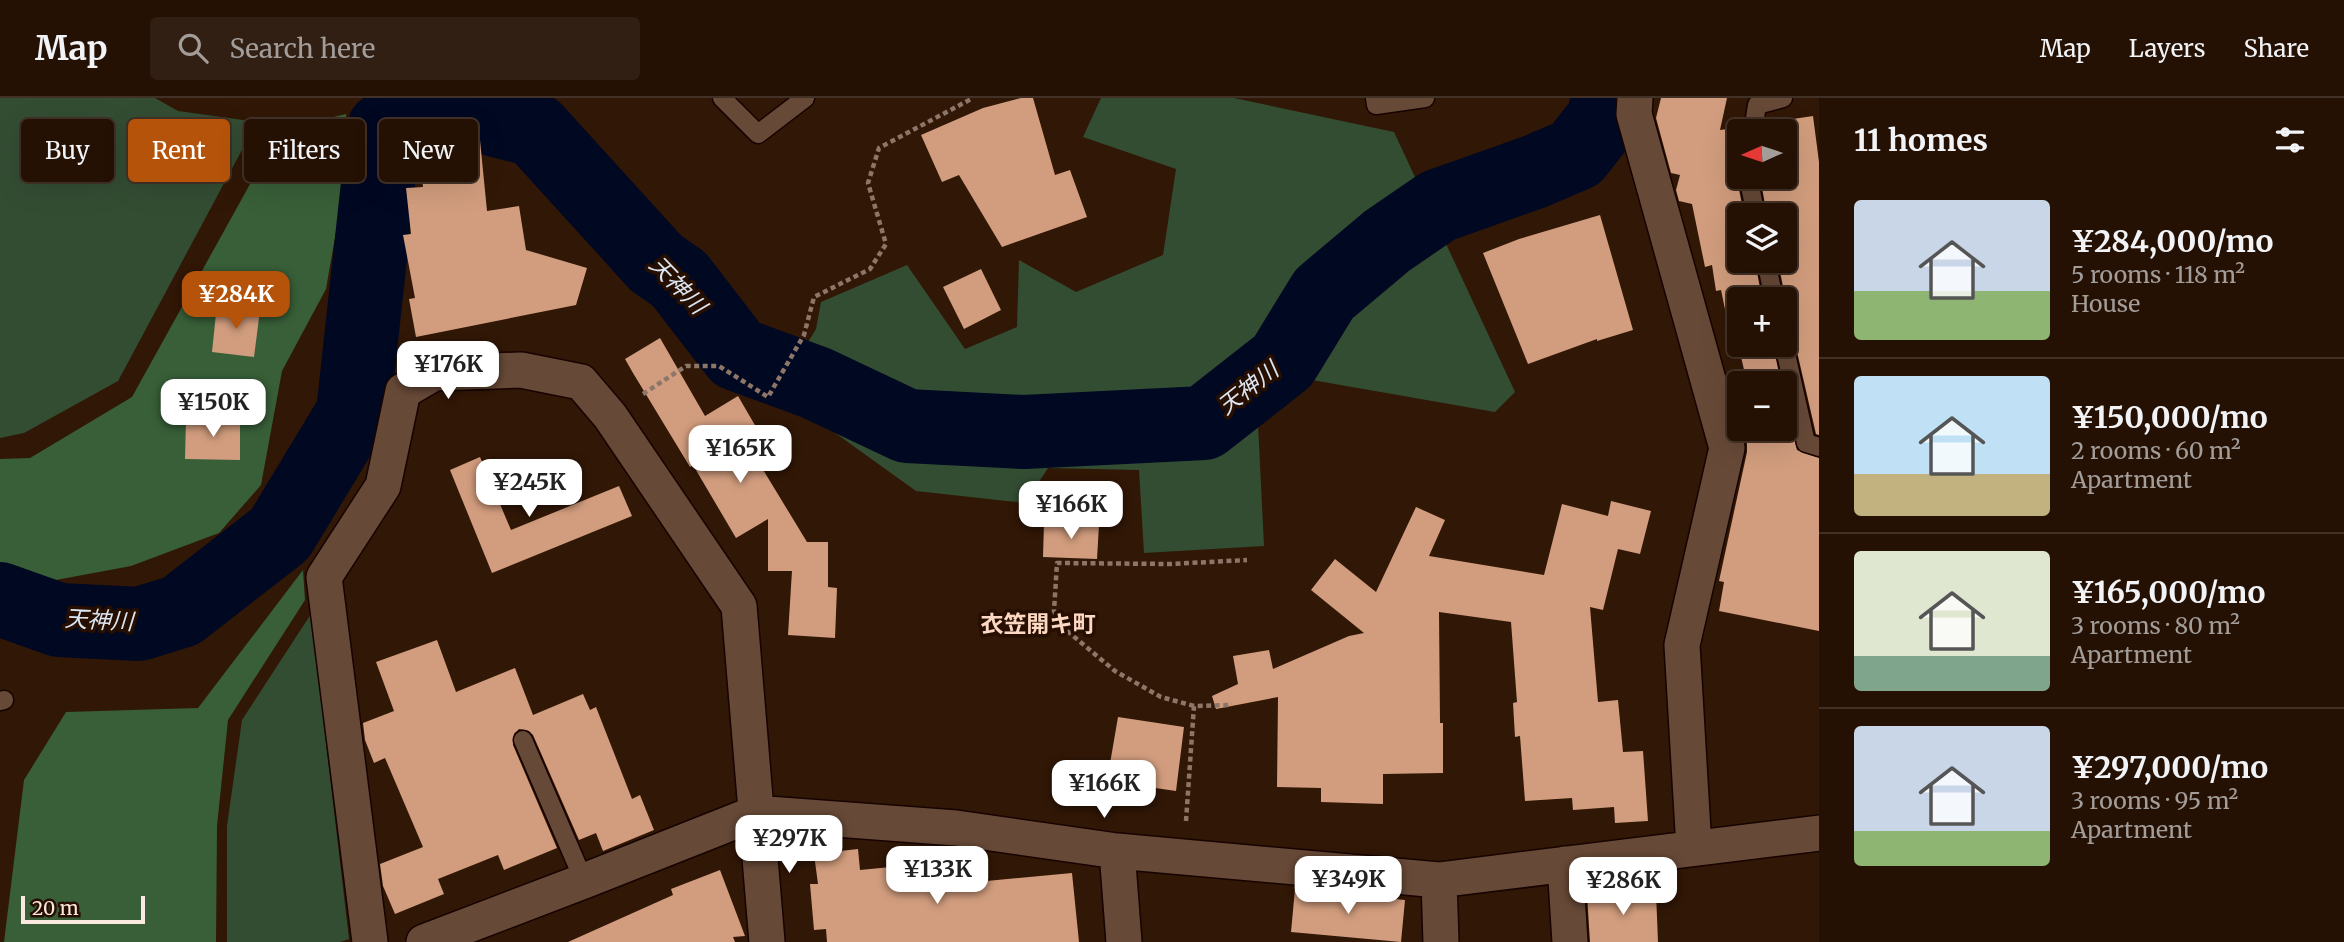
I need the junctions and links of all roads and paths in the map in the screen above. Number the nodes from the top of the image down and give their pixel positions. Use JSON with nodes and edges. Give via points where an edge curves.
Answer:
{"nodes":[{"id":1,"x":722,"y":98,"type":"edge"},
{"id":2,"x":805,"y":98,"type":"edge"},
{"id":3,"x":973,"y":98,"type":"edge"},
{"id":4,"x":1375,"y":98,"type":"edge"},
{"id":5,"x":1425,"y":98,"type":"edge"},
{"id":6,"x":1783,"y":98,"type":"edge"},
{"id":7,"x":1634,"y":106,"type":"edge"},
{"id":8,"x":1755,"y":119,"type":"edge"},
{"id":9,"x":1787,"y":357,"type":"edge"},
{"id":10,"x":610,"y":416,"type":"junction"},
{"id":11,"x":1819,"y":447,"type":"edge"},
{"id":12,"x":1248,"y":560,"type":"dead end"},
{"id":13,"x":1232,"y":705,"type":"dead end"},
{"id":14,"x":1194,"y":706,"type":"junction"},
{"id":15,"x":523,"y":740,"type":"dead end"},
{"id":16,"x":756,"y":813,"type":"junction"},
{"id":17,"x":1819,"y":833,"type":"edge"},
{"id":18,"x":1694,"y":848,"type":"junction"},
{"id":19,"x":1117,"y":851,"type":"junction"},
{"id":20,"x":1184,"y":857,"type":"junction"},
{"id":21,"x":1565,"y":864,"type":"junction"},
{"id":22,"x":1440,"y":880,"type":"junction"},
{"id":23,"x":584,"y":881,"type":"junction"},
{"id":24,"x":370,"y":942,"type":"edge"},
{"id":25,"x":424,"y":942,"type":"edge"},
{"id":26,"x":767,"y":942,"type":"edge"},
{"id":27,"x":1124,"y":942,"type":"edge"},
{"id":28,"x":1441,"y":942,"type":"edge"},
{"id":29,"x":1570,"y":942,"type":"edge"}],
"edges":[{"from":1,"to":2,"type":"lane","via":[[758,134]]},
{"from":3,"to":10,"type":"path","via":[[879,148],[868,183],[886,244],[870,269],[814,297],[804,335],[768,397],[719,366],[686,366]]},
{"from":4,"to":5,"type":"lane","via":[[1376,106]]},
{"from":6,"to":8,"type":"lane","via":[[1757,105]]},
{"from":7,"to":18,"type":"street","via":[[1727,448],[1682,645]]},
{"from":9,"to":11,"type":"lane","via":[[1806,443]]},
{"from":10,"to":16,"type":"street","via":[[739,606]]},
{"from":10,"to":24,"type":"street","via":[[581,382],[521,370],[434,373],[403,391],[383,486],[324,577]]},
{"from":12,"to":14,"type":"path","via":[[1057,563],[1054,611],[1066,630],[1115,671],[1161,697]]},
{"from":13,"to":14,"type":"path"},
{"from":14,"to":20,"type":"path"},
{"from":15,"to":23,"type":"lane"},
{"from":16,"to":19,"type":"street","via":[[956,828]]},
{"from":16,"to":23,"type":"street"},
{"from":16,"to":26,"type":"street"},
{"from":17,"to":18,"type":"street"},
{"from":18,"to":21,"type":"street"},
{"from":19,"to":20,"type":"street"},
{"from":19,"to":27,"type":"street"},
{"from":20,"to":22,"type":"street"},
{"from":21,"to":22,"type":"street"},
{"from":21,"to":29,"type":"street"},
{"from":22,"to":28,"type":"street"},
{"from":23,"to":25,"type":"street"}]}
